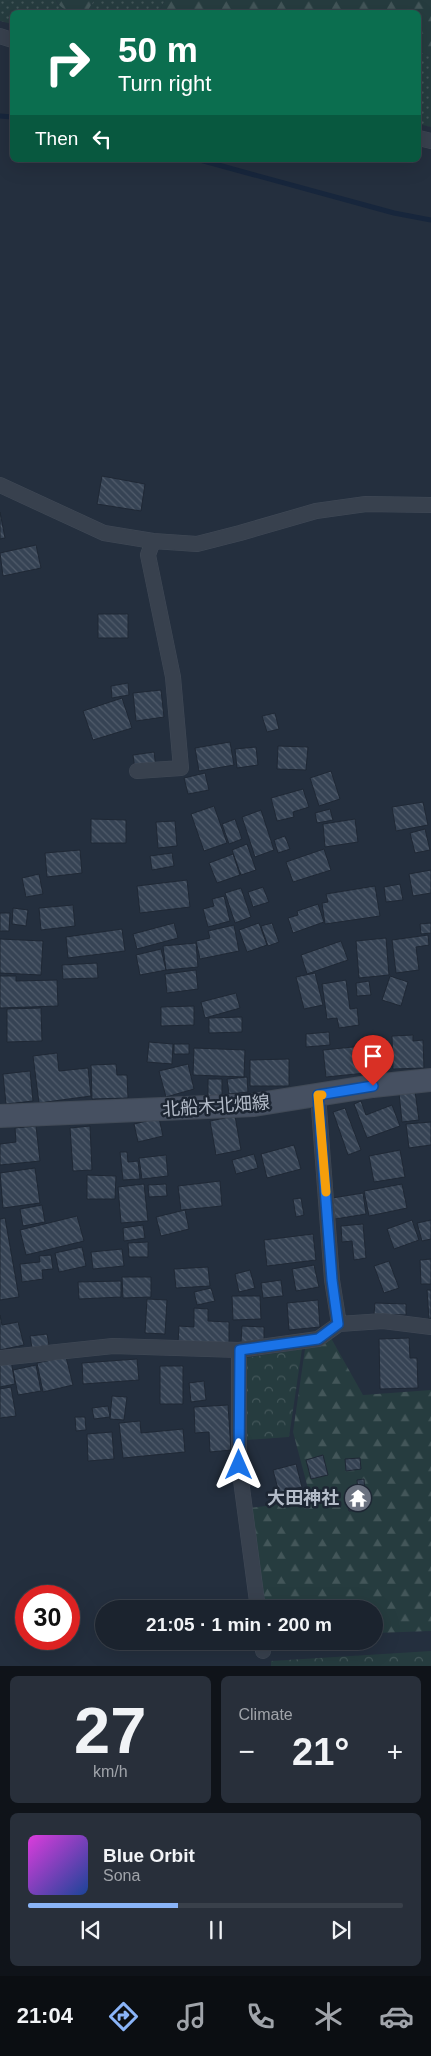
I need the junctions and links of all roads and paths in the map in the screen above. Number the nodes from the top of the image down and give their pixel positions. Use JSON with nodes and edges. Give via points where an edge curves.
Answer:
{"nodes":[{"id":1,"x":0,"y":485,"type":"edge"},
{"id":2,"x":431,"y":505,"type":"edge"},
{"id":3,"x":153,"y":541,"type":"junction"},
{"id":4,"x":138,"y":771,"type":"dead end"},
{"id":5,"x":431,"y":1080,"type":"edge"},
{"id":6,"x":318,"y":1095,"type":"junction"},
{"id":7,"x":0,"y":1116,"type":"edge"},
{"id":8,"x":338,"y":1324,"type":"junction"},
{"id":9,"x":431,"y":1327,"type":"edge"},
{"id":10,"x":240,"y":1350,"type":"junction"},
{"id":11,"x":0,"y":1358,"type":"edge"},
{"id":12,"x":257,"y":1600,"type":"edge"}],
"edges":[{"from":1,"to":3,"type":"street","via":[[104,533]]},
{"from":2,"to":3,"type":"street","via":[[366,504],[316,511],[197,544]]},
{"from":3,"to":4,"type":"street","via":[[148,555],[173,677],[181,768]]},
{"from":5,"to":6,"type":"main road","name":"北船木北畑線"},
{"from":6,"to":7,"type":"main road","name":"北船木北畑線","via":[[254,1105]]},
{"from":6,"to":8,"type":"street"},
{"from":8,"to":9,"type":"street","via":[[383,1321]]},
{"from":8,"to":10,"type":"street","via":[[318,1339]]},
{"from":10,"to":11,"type":"street","via":[[112,1346]]},
{"from":10,"to":12,"type":"street","via":[[239,1465]]}]}
